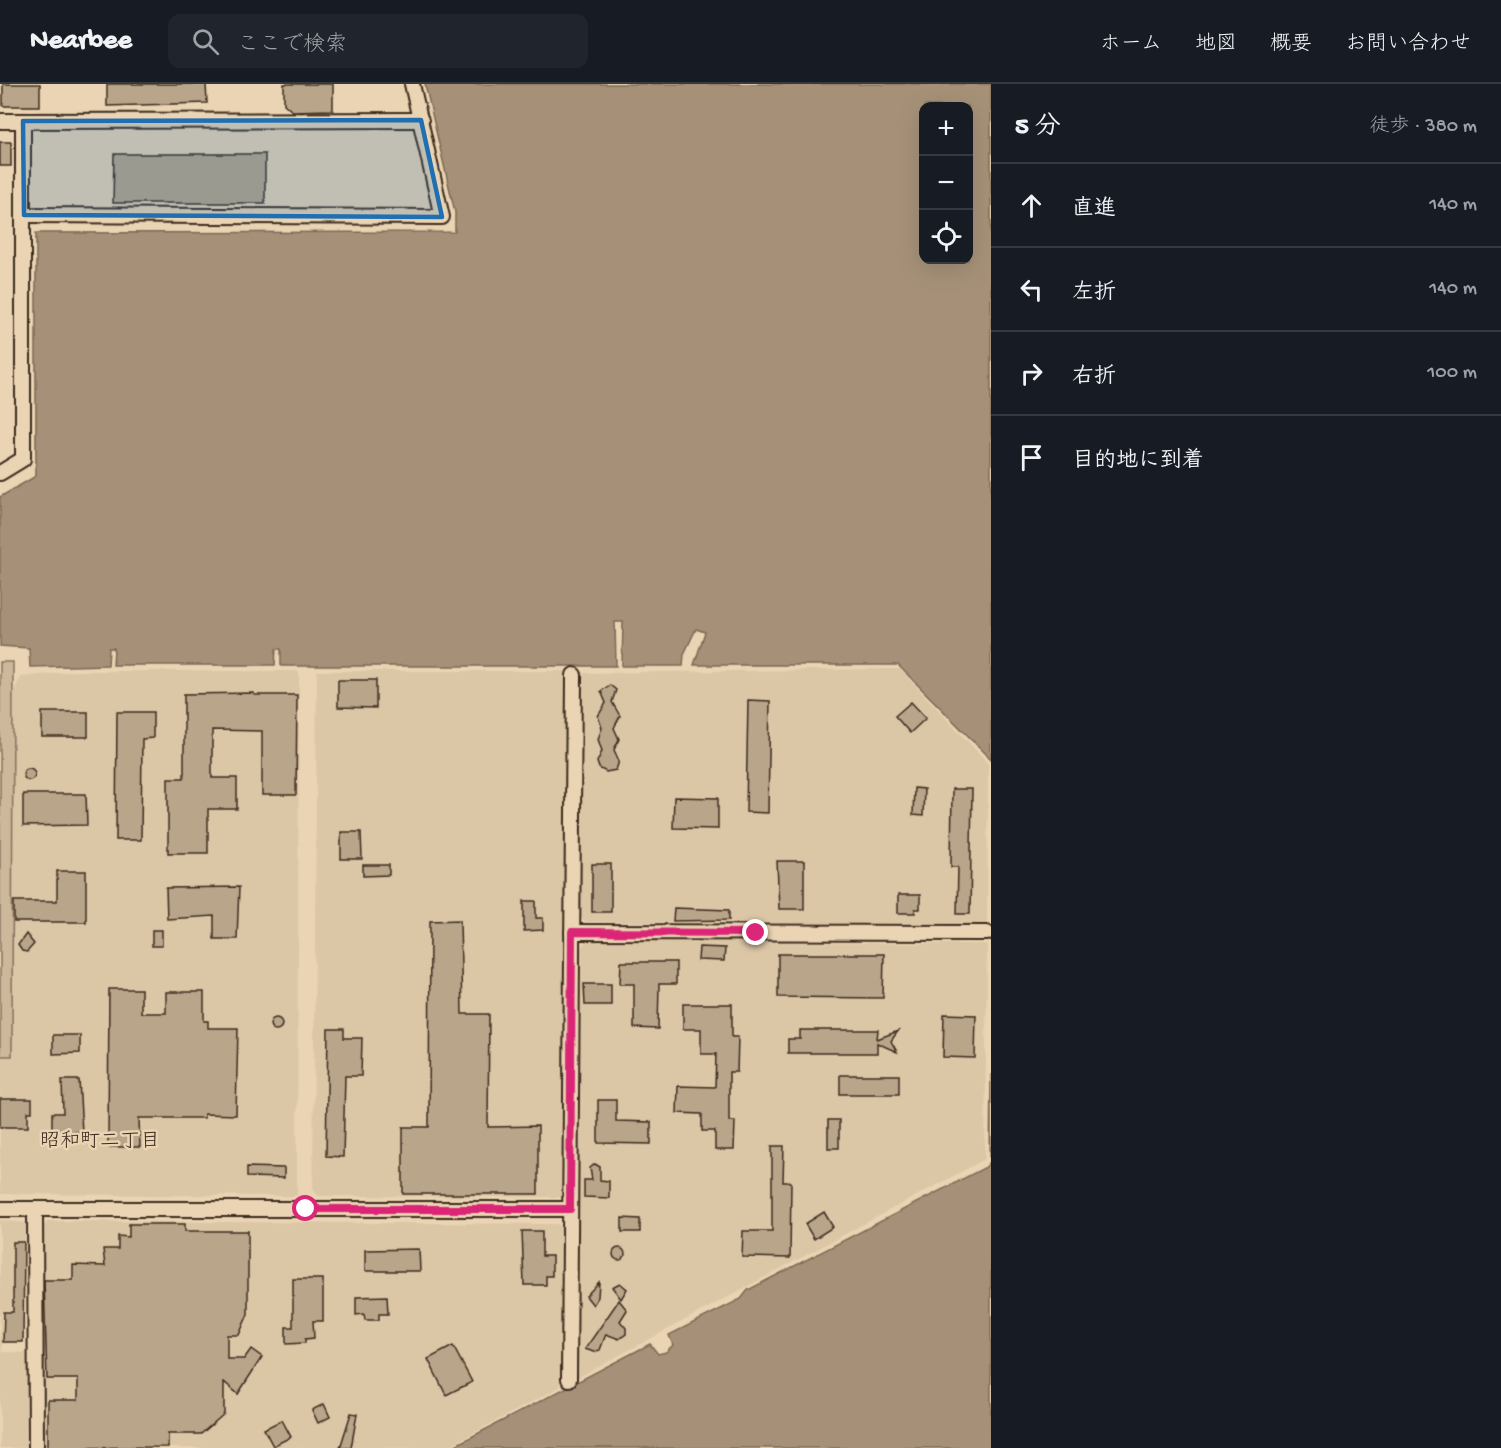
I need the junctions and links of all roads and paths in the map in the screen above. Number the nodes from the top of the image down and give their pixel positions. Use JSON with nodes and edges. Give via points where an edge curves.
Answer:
{"nodes":[{"id":1,"x":412,"y":84,"type":"edge"},
{"id":2,"x":421,"y":120,"type":"junction"},
{"id":3,"x":0,"y":121,"type":"edge"},
{"id":4,"x":23,"y":121,"type":"junction"},
{"id":5,"x":24,"y":215,"type":"junction"},
{"id":6,"x":0,"y":473,"type":"edge"},
{"id":7,"x":574,"y":675,"type":"dead end"},
{"id":8,"x":572,"y":932,"type":"junction"},
{"id":9,"x":987,"y":933,"type":"dead end"},
{"id":10,"x":0,"y":1209,"type":"edge"},
{"id":11,"x":35,"y":1209,"type":"junction"},
{"id":12,"x":570,"y":1209,"type":"junction"},
{"id":13,"x":569,"y":1379,"type":"dead end"},
{"id":14,"x":36,"y":1448,"type":"edge"}],
"edges":[{"from":1,"to":2,"type":"street"},
{"from":2,"to":4,"type":"street"},
{"from":2,"to":5,"type":"street","via":[[442,217]]},
{"from":3,"to":4,"type":"street"},
{"from":4,"to":5,"type":"street"},
{"from":5,"to":6,"type":"street","via":[[23,459]]},
{"from":7,"to":8,"type":"street"},
{"from":8,"to":9,"type":"street"},
{"from":8,"to":12,"type":"street"},
{"from":10,"to":11,"type":"street"},
{"from":11,"to":12,"type":"street"},
{"from":11,"to":14,"type":"street"},
{"from":12,"to":13,"type":"street"}]}
